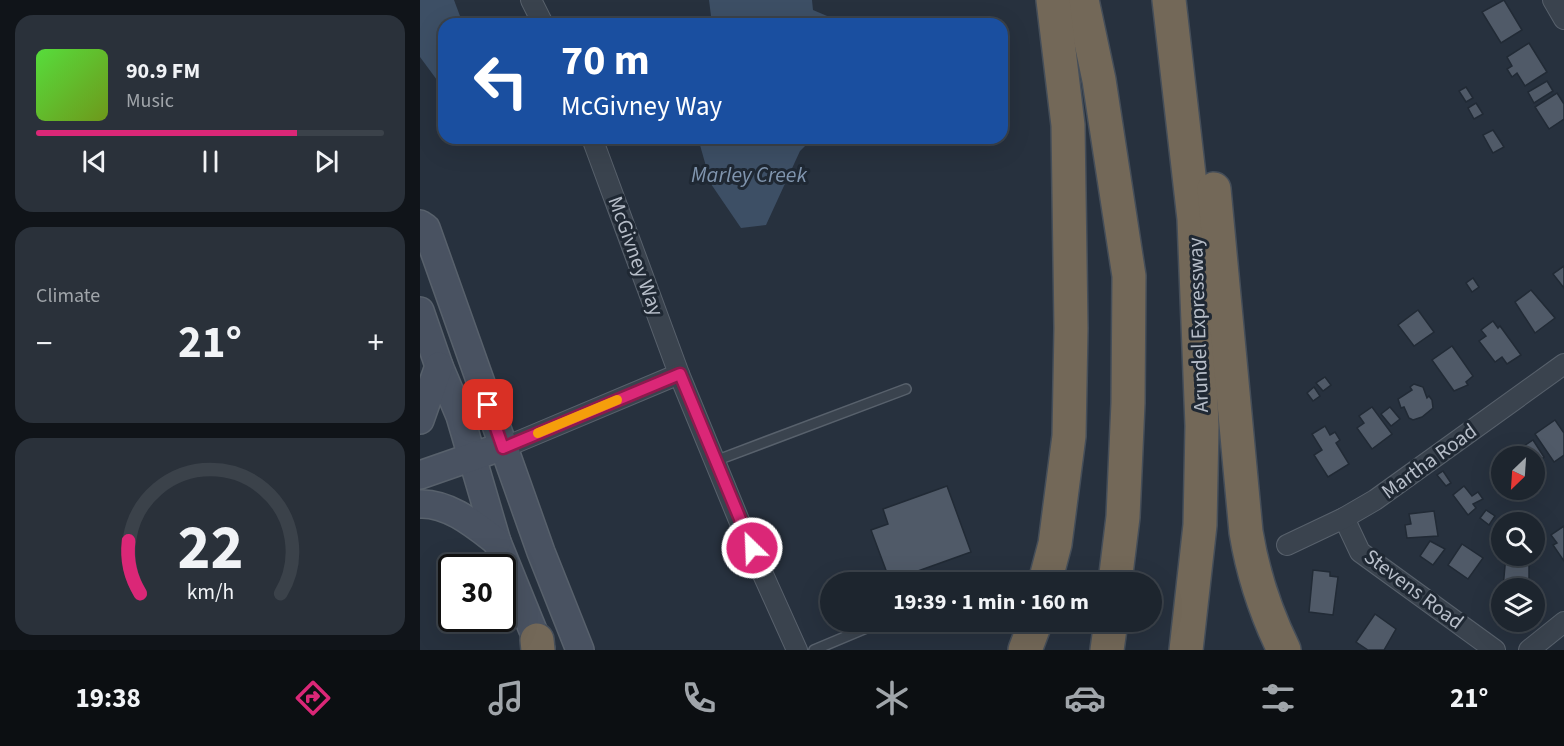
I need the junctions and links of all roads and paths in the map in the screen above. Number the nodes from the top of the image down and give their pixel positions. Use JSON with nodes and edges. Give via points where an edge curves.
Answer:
{"nodes":[{"id":1,"x":531,"y":0,"type":"edge"},
{"id":2,"x":1053,"y":0,"type":"edge"},
{"id":3,"x":1082,"y":0,"type":"edge"},
{"id":4,"x":1169,"y":0,"type":"edge"},
{"id":5,"x":1553,"y":0,"type":"edge"},
{"id":6,"x":540,"y":18,"type":"edge"},
{"id":7,"x":1564,"y":19,"type":"edge"},
{"id":8,"x":1180,"y":79,"type":"junction"},
{"id":9,"x":594,"y":144,"type":"edge"},
{"id":10,"x":420,"y":224,"type":"edge"},
{"id":11,"x":420,"y":311,"type":"edge"},
{"id":12,"x":1564,"y":364,"type":"edge"},
{"id":13,"x":439,"y":366,"type":"junction"},
{"id":14,"x":680,"y":374,"type":"junction"},
{"id":15,"x":906,"y":389,"type":"dead end"},
{"id":16,"x":420,"y":420,"type":"edge"},
{"id":17,"x":503,"y":448,"type":"junction"},
{"id":18,"x":472,"y":455,"type":"junction"},
{"id":19,"x":715,"y":461,"type":"junction"},
{"id":20,"x":420,"y":476,"type":"edge"},
{"id":21,"x":420,"y":504,"type":"edge"},
{"id":22,"x":1344,"y":518,"type":"junction"},
{"id":23,"x":497,"y":542,"type":"junction"},
{"id":24,"x":1287,"y":545,"type":"dead end"},
{"id":25,"x":1048,"y":572,"type":"edge"},
{"id":26,"x":1116,"y":572,"type":"edge"},
{"id":27,"x":1564,"y":622,"type":"edge"},
{"id":28,"x":857,"y":632,"type":"edge"},
{"id":29,"x":1032,"y":632,"type":"edge"},
{"id":30,"x":1109,"y":632,"type":"edge"},
{"id":31,"x":539,"y":647,"type":"edge"},
{"id":32,"x":580,"y":650,"type":"edge"},
{"id":33,"x":797,"y":650,"type":"edge"},
{"id":34,"x":814,"y":650,"type":"edge"},
{"id":35,"x":1025,"y":650,"type":"edge"},
{"id":36,"x":1107,"y":650,"type":"edge"},
{"id":37,"x":1186,"y":650,"type":"edge"},
{"id":38,"x":1284,"y":650,"type":"edge"},
{"id":39,"x":1495,"y":650,"type":"edge"},
{"id":40,"x":1529,"y":650,"type":"edge"}],
"edges":[{"from":1,"to":6,"type":"street"},
{"from":2,"to":25,"type":"highway","via":[[1068,125],[1071,328],[1069,436]]},
{"from":3,"to":26,"type":"highway","via":[[1099,80],[1129,276],[1128,403]]},
{"from":4,"to":8,"type":"highway","name":"Arundel Expressway"},
{"from":5,"to":7,"type":"street"},
{"from":8,"to":37,"type":"highway","name":"Arundel Expressway","via":[[1194,219],[1202,426],[1200,525]]},
{"from":8,"to":38,"type":"highway","via":[[1205,106],[1246,532],[1253,574]]},
{"from":9,"to":14,"type":"street","name":"McGivney Way"},
{"from":10,"to":17,"type":"main road","via":[[426,228]]},
{"from":11,"to":13,"type":"main road"},
{"from":12,"to":22,"type":"street","name":"Martha Road","via":[[1375,500]]},
{"from":13,"to":16,"type":"main road"},
{"from":13,"to":18,"type":"main road"},
{"from":14,"to":17,"type":"street"},
{"from":14,"to":19,"type":"street","name":"McGivney Way"},
{"from":15,"to":19,"type":"lane"},
{"from":17,"to":18,"type":"main road"},
{"from":17,"to":32,"type":"main road"},
{"from":18,"to":20,"type":"main road"},
{"from":18,"to":23,"type":"main road"},
{"from":19,"to":33,"type":"street","name":"McGivney Way"},
{"from":21,"to":23,"type":"main road","via":[[430,503],[453,512]]},
{"from":22,"to":24,"type":"street","name":"Martha Road"},
{"from":22,"to":39,"type":"street","name":"Stevens Road","via":[[1360,552]]},
{"from":23,"to":31,"type":"main road"},
{"from":27,"to":40,"type":"street"},
{"from":28,"to":34,"type":"lane"},
{"from":29,"to":35,"type":"highway"},
{"from":30,"to":36,"type":"highway"}]}
